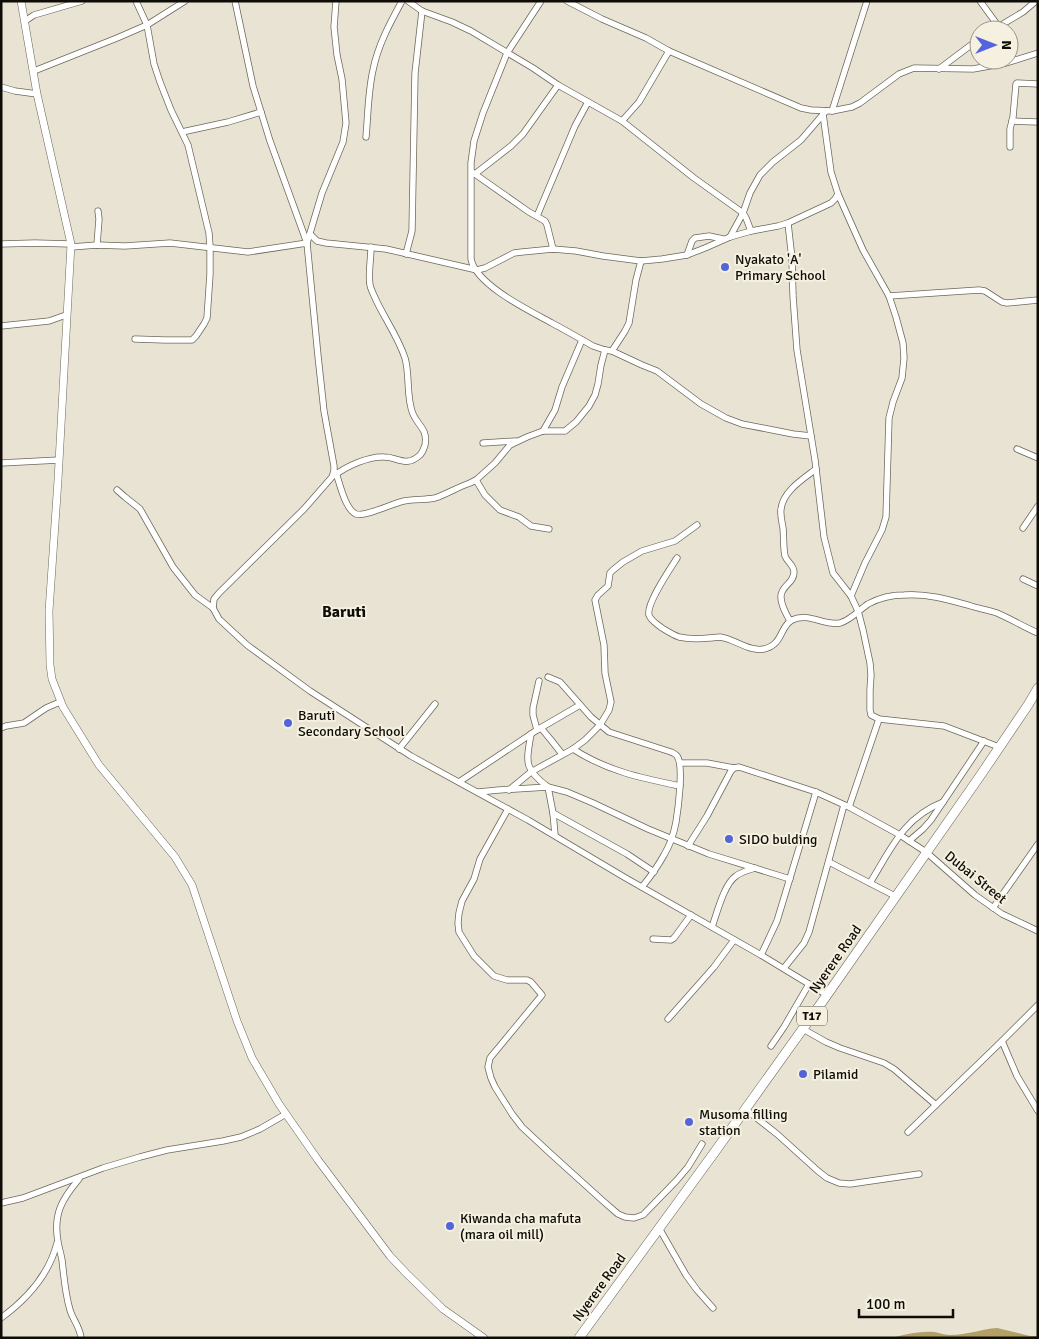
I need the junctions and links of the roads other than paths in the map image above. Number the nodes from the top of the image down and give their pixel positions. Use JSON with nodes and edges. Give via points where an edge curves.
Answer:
{"nodes":[{"id":1,"x":21,"y":1,"type":"edge"},
{"id":2,"x":82,"y":1,"type":"edge"},
{"id":3,"x":136,"y":1,"type":"edge"},
{"id":4,"x":185,"y":1,"type":"edge"},
{"id":5,"x":234,"y":1,"type":"edge"},
{"id":6,"x":336,"y":1,"type":"edge"},
{"id":7,"x":402,"y":1,"type":"edge"},
{"id":8,"x":408,"y":1,"type":"edge"},
{"id":9,"x":541,"y":1,"type":"edge"},
{"id":10,"x":567,"y":1,"type":"edge"},
{"id":11,"x":867,"y":1,"type":"edge"},
{"id":12,"x":980,"y":1,"type":"edge"},
{"id":13,"x":1036,"y":1,"type":"edge"},
{"id":14,"x":422,"y":11,"type":"junction"},
{"id":15,"x":994,"y":20,"type":"edge"},
{"id":16,"x":1010,"y":20,"type":"edge"},
{"id":17,"x":25,"y":21,"type":"junction"},
{"id":18,"x":147,"y":25,"type":"junction"},
{"id":19,"x":969,"y":46,"type":"edge"},
{"id":20,"x":669,"y":51,"type":"junction"},
{"id":21,"x":507,"y":53,"type":"junction"},
{"id":22,"x":1038,"y":54,"type":"edge"},
{"id":23,"x":939,"y":69,"type":"junction"},
{"id":24,"x":34,"y":71,"type":"junction"},
{"id":25,"x":1038,"y":84,"type":"edge"},
{"id":26,"x":558,"y":85,"type":"junction"},
{"id":27,"x":1,"y":86,"type":"edge"},
{"id":28,"x":37,"y":94,"type":"junction"},
{"id":29,"x":588,"y":102,"type":"junction"},
{"id":30,"x":261,"y":112,"type":"junction"},
{"id":31,"x":827,"y":112,"type":"junction"},
{"id":32,"x":622,"y":121,"type":"junction"},
{"id":33,"x":1012,"y":121,"type":"junction"},
{"id":34,"x":1038,"y":122,"type":"edge"},
{"id":35,"x":182,"y":132,"type":"junction"},
{"id":36,"x":366,"y":137,"type":"dead end"},
{"id":37,"x":1010,"y":147,"type":"dead end"},
{"id":38,"x":473,"y":172,"type":"junction"},
{"id":39,"x":838,"y":194,"type":"junction"},
{"id":40,"x":98,"y":211,"type":"dead end"},
{"id":41,"x":743,"y":213,"type":"junction"},
{"id":42,"x":537,"y":216,"type":"junction"},
{"id":43,"x":788,"y":223,"type":"junction"},
{"id":44,"x":751,"y":231,"type":"junction"},
{"id":45,"x":310,"y":234,"type":"junction"},
{"id":46,"x":727,"y":238,"type":"junction"},
{"id":47,"x":1,"y":244,"type":"edge"},
{"id":48,"x":307,"y":244,"type":"junction"},
{"id":49,"x":97,"y":245,"type":"junction"},
{"id":50,"x":71,"y":246,"type":"junction"},
{"id":51,"x":210,"y":247,"type":"junction"},
{"id":52,"x":371,"y":247,"type":"junction"},
{"id":53,"x":553,"y":250,"type":"junction"},
{"id":54,"x":406,"y":254,"type":"junction"},
{"id":55,"x":687,"y":255,"type":"junction"},
{"id":56,"x":640,"y":261,"type":"junction"},
{"id":57,"x":477,"y":270,"type":"junction"},
{"id":58,"x":889,"y":296,"type":"junction"},
{"id":59,"x":1038,"y":300,"type":"edge"},
{"id":60,"x":66,"y":315,"type":"junction"},
{"id":61,"x":1,"y":326,"type":"edge"},
{"id":62,"x":135,"y":339,"type":"dead end"},
{"id":63,"x":582,"y":340,"type":"junction"},
{"id":64,"x":605,"y":350,"type":"junction"},
{"id":65,"x":612,"y":351,"type":"junction"},
{"id":66,"x":543,"y":431,"type":"junction"},
{"id":67,"x":811,"y":436,"type":"junction"},
{"id":68,"x":519,"y":440,"type":"junction"},
{"id":69,"x":483,"y":443,"type":"dead end"},
{"id":70,"x":1017,"y":449,"type":"dead end"},
{"id":71,"x":1038,"y":458,"type":"edge"},
{"id":72,"x":59,"y":460,"type":"junction"},
{"id":73,"x":1,"y":463,"type":"edge"},
{"id":74,"x":816,"y":469,"type":"junction"},
{"id":75,"x":334,"y":475,"type":"junction"},
{"id":76,"x":476,"y":480,"type":"junction"},
{"id":77,"x":117,"y":490,"type":"dead end"},
{"id":78,"x":1038,"y":506,"type":"edge"},
{"id":79,"x":697,"y":525,"type":"dead end"},
{"id":80,"x":1023,"y":528,"type":"dead end"},
{"id":81,"x":549,"y":529,"type":"dead end"},
{"id":82,"x":677,"y":558,"type":"dead end"},
{"id":83,"x":1023,"y":579,"type":"dead end"},
{"id":84,"x":1038,"y":586,"type":"edge"},
{"id":85,"x":851,"y":596,"type":"junction"},
{"id":86,"x":213,"y":608,"type":"junction"},
{"id":87,"x":858,"y":612,"type":"junction"},
{"id":88,"x":790,"y":621,"type":"junction"},
{"id":89,"x":1038,"y":633,"type":"edge"},
{"id":90,"x":548,"y":677,"type":"dead end"},
{"id":91,"x":538,"y":681,"type":"dead end"},
{"id":92,"x":1038,"y":688,"type":"edge"},
{"id":93,"x":60,"y":702,"type":"junction"},
{"id":94,"x":435,"y":704,"type":"dead end"},
{"id":95,"x":580,"y":705,"type":"junction"},
{"id":96,"x":879,"y":719,"type":"junction"},
{"id":97,"x":600,"y":725,"type":"junction"},
{"id":98,"x":1,"y":728,"type":"edge"},
{"id":99,"x":539,"y":729,"type":"junction"},
{"id":100,"x":531,"y":734,"type":"junction"},
{"id":101,"x":984,"y":741,"type":"junction"},
{"id":102,"x":999,"y":747,"type":"junction"},
{"id":103,"x":399,"y":749,"type":"junction"},
{"id":104,"x":573,"y":749,"type":"junction"},
{"id":105,"x":562,"y":754,"type":"junction"},
{"id":106,"x":680,"y":763,"type":"junction"},
{"id":107,"x":734,"y":768,"type":"junction"},
{"id":108,"x":531,"y":772,"type":"junction"},
{"id":109,"x":459,"y":782,"type":"junction"},
{"id":110,"x":680,"y":786,"type":"junction"},
{"id":111,"x":548,"y":787,"type":"junction"},
{"id":112,"x":509,"y":790,"type":"junction"},
{"id":113,"x":478,"y":792,"type":"junction"},
{"id":114,"x":816,"y":792,"type":"junction"},
{"id":115,"x":943,"y":802,"type":"junction"},
{"id":116,"x":846,"y":806,"type":"junction"},
{"id":117,"x":508,"y":810,"type":"junction"},
{"id":118,"x":553,"y":813,"type":"junction"},
{"id":119,"x":555,"y":835,"type":"junction"},
{"id":120,"x":900,"y":835,"type":"junction"},
{"id":121,"x":671,"y":838,"type":"junction"},
{"id":122,"x":909,"y":841,"type":"junction"},
{"id":123,"x":1038,"y":844,"type":"edge"},
{"id":124,"x":688,"y":846,"type":"junction"},
{"id":125,"x":926,"y":852,"type":"junction"},
{"id":126,"x":829,"y":862,"type":"junction"},
{"id":127,"x":754,"y":868,"type":"junction"},
{"id":128,"x":654,"y":872,"type":"junction"},
{"id":129,"x":790,"y":879,"type":"junction"},
{"id":130,"x":870,"y":884,"type":"junction"},
{"id":131,"x":642,"y":887,"type":"junction"},
{"id":132,"x":895,"y":896,"type":"junction"},
{"id":133,"x":993,"y":908,"type":"junction"},
{"id":134,"x":691,"y":915,"type":"junction"},
{"id":135,"x":712,"y":927,"type":"junction"},
{"id":136,"x":1038,"y":932,"type":"edge"},
{"id":137,"x":654,"y":940,"type":"dead end"},
{"id":138,"x":734,"y":940,"type":"junction"},
{"id":139,"x":761,"y":955,"type":"junction"},
{"id":140,"x":784,"y":968,"type":"junction"},
{"id":141,"x":809,"y":984,"type":"junction"},
{"id":142,"x":827,"y":995,"type":"junction"},
{"id":143,"x":1038,"y":1005,"type":"edge"},
{"id":144,"x":668,"y":1019,"type":"dead end"},
{"id":145,"x":803,"y":1029,"type":"junction"},
{"id":146,"x":1002,"y":1041,"type":"junction"},
{"id":147,"x":771,"y":1046,"type":"dead end"},
{"id":148,"x":936,"y":1105,"type":"junction"},
{"id":149,"x":745,"y":1109,"type":"junction"},
{"id":150,"x":1038,"y":1111,"type":"edge"},
{"id":151,"x":286,"y":1114,"type":"junction"},
{"id":152,"x":908,"y":1132,"type":"dead end"},
{"id":153,"x":702,"y":1144,"type":"dead end"},
{"id":154,"x":918,"y":1174,"type":"dead end"},
{"id":155,"x":80,"y":1178,"type":"junction"},
{"id":156,"x":1,"y":1203,"type":"edge"},
{"id":157,"x":660,"y":1228,"type":"junction"},
{"id":158,"x":58,"y":1241,"type":"junction"},
{"id":159,"x":713,"y":1308,"type":"dead end"},
{"id":160,"x":1,"y":1318,"type":"edge"},
{"id":161,"x":82,"y":1338,"type":"edge"},
{"id":162,"x":484,"y":1338,"type":"edge"},
{"id":163,"x":579,"y":1338,"type":"edge"}],
"edges":[{"from":1,"to":17,"type":"street"},
{"from":2,"to":17,"type":"street"},
{"from":3,"to":18,"type":"street"},
{"from":4,"to":18,"type":"street"},
{"from":5,"to":30,"type":"street"},
{"from":6,"to":45,"type":"street","via":[[334,27],[346,123],[344,142],[322,193]]},
{"from":7,"to":36,"type":"street","via":[[386,31],[373,69]]},
{"from":8,"to":14,"type":"street"},
{"from":9,"to":21,"type":"street"},
{"from":10,"to":20,"type":"street"},
{"from":11,"to":31,"type":"street"},
{"from":12,"to":15,"type":"street"},
{"from":13,"to":16,"type":"street"},
{"from":14,"to":21,"type":"street","via":[[471,31]]},
{"from":14,"to":54,"type":"street","via":[[415,73],[412,231]]},
{"from":17,"to":24,"type":"street"},
{"from":18,"to":24,"type":"street"},
{"from":18,"to":35,"type":"street","via":[[154,64]]},
{"from":19,"to":23,"type":"street"},
{"from":20,"to":31,"type":"street","via":[[801,108]]},
{"from":20,"to":32,"type":"street","via":[[639,102]]},
{"from":21,"to":26,"type":"street"},
{"from":21,"to":38,"type":"street","via":[[478,126],[472,150]]},
{"from":22,"to":23,"type":"street","via":[[973,69]]},
{"from":23,"to":31,"type":"street","via":[[914,68],[899,74],[860,103]]},
{"from":24,"to":28,"type":"street"},
{"from":25,"to":33,"type":"street","via":[[1016,84]]},
{"from":26,"to":29,"type":"street"},
{"from":26,"to":38,"type":"street","via":[[523,134]]},
{"from":27,"to":28,"type":"street"},
{"from":28,"to":50,"type":"street"},
{"from":29,"to":32,"type":"street"},
{"from":29,"to":42,"type":"street"},
{"from":30,"to":35,"type":"street"},
{"from":30,"to":48,"type":"street"},
{"from":31,"to":39,"type":"street","via":[[831,172]]},
{"from":31,"to":41,"type":"street","via":[[801,140],[760,175]]},
{"from":32,"to":41,"type":"street"},
{"from":33,"to":34,"type":"street"},
{"from":33,"to":37,"type":"street"},
{"from":35,"to":51,"type":"street","via":[[188,145]]},
{"from":38,"to":42,"type":"street"},
{"from":38,"to":57,"type":"street","via":[[471,259]]},
{"from":39,"to":43,"type":"street","via":[[831,202]]},
{"from":39,"to":58,"type":"street","via":[[863,250]]},
{"from":40,"to":49,"type":"street"},
{"from":41,"to":44,"type":"street"},
{"from":41,"to":46,"type":"street"},
{"from":42,"to":53,"type":"street","via":[[547,225]]},
{"from":43,"to":44,"type":"street"},
{"from":43,"to":67,"type":"street","via":[[797,350]]},
{"from":44,"to":46,"type":"street"},
{"from":45,"to":48,"type":"street"},
{"from":45,"to":52,"type":"street","via":[[317,241],[326,243]]},
{"from":46,"to":55,"type":"street"},
{"from":46,"to":55,"type":"street","via":[[695,238]]},
{"from":47,"to":50,"type":"street"},
{"from":48,"to":51,"type":"street","via":[[248,252]]},
{"from":48,"to":75,"type":"street","via":[[324,412]]},
{"from":49,"to":50,"type":"street"},
{"from":49,"to":51,"type":"street","via":[[170,243]]},
{"from":50,"to":60,"type":"street"},
{"from":51,"to":62,"type":"street","via":[[206,318],[196,336],[192,340]]},
{"from":52,"to":54,"type":"street"},
{"from":52,"to":75,"type":"street","via":[[370,286],[402,351],[408,369],[413,414],[425,432],[426,441],[422,454],[412,460],[380,457],[357,462]]},
{"from":53,"to":56,"type":"street"},
{"from":53,"to":57,"type":"street","via":[[514,253]]},
{"from":54,"to":57,"type":"street"},
{"from":55,"to":56,"type":"street"},
{"from":56,"to":65,"type":"street","via":[[629,323]]},
{"from":57,"to":63,"type":"street","via":[[501,294]]},
{"from":58,"to":59,"type":"street","via":[[970,290],[985,291],[1007,304]]},
{"from":58,"to":85,"type":"street","via":[[901,332],[904,358],[902,378],[890,418],[886,517]]},
{"from":60,"to":61,"type":"street","via":[[49,321]]},
{"from":60,"to":72,"type":"street"},
{"from":63,"to":64,"type":"street"},
{"from":63,"to":66,"type":"street","via":[[555,410]]},
{"from":64,"to":65,"type":"street"},
{"from":64,"to":66,"type":"street","via":[[595,395],[576,422],[565,431]]},
{"from":65,"to":67,"type":"street","via":[[657,371],[695,400],[726,418],[742,424]]},
{"from":66,"to":68,"type":"street"},
{"from":67,"to":74,"type":"street"},
{"from":68,"to":69,"type":"street"},
{"from":68,"to":76,"type":"street"},
{"from":70,"to":71,"type":"street"},
{"from":72,"to":73,"type":"street"},
{"from":72,"to":93,"type":"street","via":[[49,611],[50,665]]},
{"from":74,"to":85,"type":"street","via":[[831,567]]},
{"from":74,"to":88,"type":"street","via":[[784,498],[781,510],[785,554],[794,569],[793,578],[781,595]]},
{"from":75,"to":76,"type":"street","via":[[356,514],[404,501],[434,498]]},
{"from":75,"to":86,"type":"street","via":[[294,520],[219,593]]},
{"from":76,"to":81,"type":"street","via":[[500,510],[531,526]]},
{"from":77,"to":86,"type":"street","via":[[140,509],[179,577],[195,595]]},
{"from":78,"to":80,"type":"street"},
{"from":79,"to":97,"type":"street","via":[[678,539],[642,551],[612,570],[608,586],[598,595],[596,602],[611,702]]},
{"from":82,"to":88,"type":"street","via":[[648,609],[651,619],[670,633],[681,637],[720,637],[763,649],[775,644]]},
{"from":83,"to":84,"type":"street"},
{"from":85,"to":87,"type":"street"},
{"from":86,"to":103,"type":"street","via":[[219,619],[247,645],[328,704]]},
{"from":87,"to":88,"type":"street","via":[[849,619],[830,624],[811,618]]},
{"from":87,"to":89,"type":"street","via":[[881,598],[925,595],[995,613]]},
{"from":87,"to":96,"type":"street","via":[[870,663],[870,710]]},
{"from":90,"to":95,"type":"street","via":[[560,682]]},
{"from":91,"to":99,"type":"street","via":[[533,715]]},
{"from":92,"to":102,"type":"main road","name":"Nyerere Road","number":"T17"},
{"from":93,"to":98,"type":"street","via":[[24,723]]},
{"from":93,"to":151,"type":"street","via":[[99,765],[175,857],[192,885],[252,1058]]},
{"from":94,"to":103,"type":"street"},
{"from":95,"to":97,"type":"street"},
{"from":95,"to":99,"type":"street"},
{"from":96,"to":101,"type":"street","via":[[944,726]]},
{"from":96,"to":116,"type":"street"},
{"from":97,"to":104,"type":"street"},
{"from":97,"to":106,"type":"street","via":[[622,737],[671,752],[678,756]]},
{"from":99,"to":100,"type":"street"},
{"from":99,"to":105,"type":"street","via":[[547,734]]},
{"from":100,"to":108,"type":"street","via":[[528,762]]},
{"from":100,"to":109,"type":"street"},
{"from":101,"to":102,"type":"street"},
{"from":101,"to":115,"type":"street"},
{"from":102,"to":125,"type":"main road","name":"Nyerere Road","number":"T17"},
{"from":103,"to":109,"type":"street"},
{"from":104,"to":105,"type":"street"},
{"from":104,"to":110,"type":"street","via":[[606,767]]},
{"from":105,"to":108,"type":"street"},
{"from":106,"to":107,"type":"street","name":"Dubai Street"},
{"from":106,"to":110,"type":"street"},
{"from":107,"to":114,"type":"street","name":"Dubai Street","via":[[752,770]]},
{"from":107,"to":124,"type":"street"},
{"from":108,"to":111,"type":"street"},
{"from":108,"to":112,"type":"street"},
{"from":109,"to":113,"type":"street"},
{"from":110,"to":121,"type":"street"},
{"from":111,"to":112,"type":"street"},
{"from":111,"to":118,"type":"street"},
{"from":111,"to":121,"type":"street","via":[[567,792]]},
{"from":112,"to":113,"type":"street"},
{"from":113,"to":117,"type":"street"},
{"from":114,"to":116,"type":"street","name":"Dubai Street"},
{"from":114,"to":129,"type":"street"},
{"from":115,"to":120,"type":"street","via":[[922,813]]},
{"from":115,"to":122,"type":"street","via":[[927,825]]},
{"from":116,"to":120,"type":"street","name":"Dubai Street"},
{"from":116,"to":126,"type":"street"},
{"from":117,"to":119,"type":"street"},
{"from":117,"to":153,"type":"street","via":[[480,859],[462,901],[458,922],[459,932],[474,956],[494,976],[527,980],[542,995],[490,1058],[488,1067],[495,1087],[512,1114],[537,1141],[625,1217],[643,1215],[678,1180]]},
{"from":118,"to":119,"type":"street"},
{"from":118,"to":128,"type":"street"},
{"from":119,"to":131,"type":"street"},
{"from":120,"to":122,"type":"street","name":"Dubai Street"},
{"from":120,"to":130,"type":"street"},
{"from":121,"to":124,"type":"street"},
{"from":121,"to":128,"type":"street"},
{"from":122,"to":125,"type":"street","name":"Dubai Street"},
{"from":123,"to":133,"type":"street"},
{"from":124,"to":127,"type":"street"},
{"from":125,"to":132,"type":"main road","name":"Nyerere Road","number":"T17"},
{"from":125,"to":133,"type":"street","name":"Dubai Street"},
{"from":126,"to":130,"type":"street"},
{"from":126,"to":140,"type":"street","via":[[809,932]]},
{"from":127,"to":129,"type":"street"},
{"from":127,"to":135,"type":"street","via":[[731,880]]},
{"from":128,"to":131,"type":"street"},
{"from":129,"to":139,"type":"street","via":[[777,921]]},
{"from":130,"to":132,"type":"street"},
{"from":131,"to":134,"type":"street"},
{"from":132,"to":142,"type":"main road","name":"Nyerere Road","number":"T17"},
{"from":133,"to":136,"type":"street","name":"Dubai Street"},
{"from":134,"to":135,"type":"street"},
{"from":134,"to":137,"type":"street","via":[[674,938]]},
{"from":135,"to":138,"type":"street"},
{"from":138,"to":139,"type":"street"},
{"from":138,"to":144,"type":"street"},
{"from":139,"to":140,"type":"street"},
{"from":140,"to":141,"type":"street"},
{"from":141,"to":142,"type":"street"},
{"from":141,"to":147,"type":"street"},
{"from":142,"to":145,"type":"main road","name":"Nyerere Road","number":"T17"},
{"from":143,"to":146,"type":"street"},
{"from":145,"to":148,"type":"street","via":[[840,1048],[884,1063]]},
{"from":145,"to":149,"type":"main road","name":"Nyerere Road","number":"T17"},
{"from":146,"to":148,"type":"street"},
{"from":146,"to":150,"type":"street","via":[[1017,1076]]},
{"from":148,"to":152,"type":"street"},
{"from":149,"to":154,"type":"street","via":[[818,1172],[839,1183]]},
{"from":149,"to":157,"type":"main road","name":"Nyerere Road","number":"T17"},
{"from":151,"to":155,"type":"street","via":[[241,1136],[140,1157]]},
{"from":151,"to":162,"type":"street","via":[[377,1240],[406,1273],[443,1309]]},
{"from":155,"to":156,"type":"street"},
{"from":155,"to":158,"type":"street","via":[[58,1209]]},
{"from":157,"to":159,"type":"street","via":[[686,1275]]},
{"from":157,"to":163,"type":"main road","name":"Nyerere Road","number":"T17"},
{"from":158,"to":160,"type":"street","via":[[52,1260],[38,1284]]},
{"from":158,"to":161,"type":"street","via":[[70,1312]]}]}
